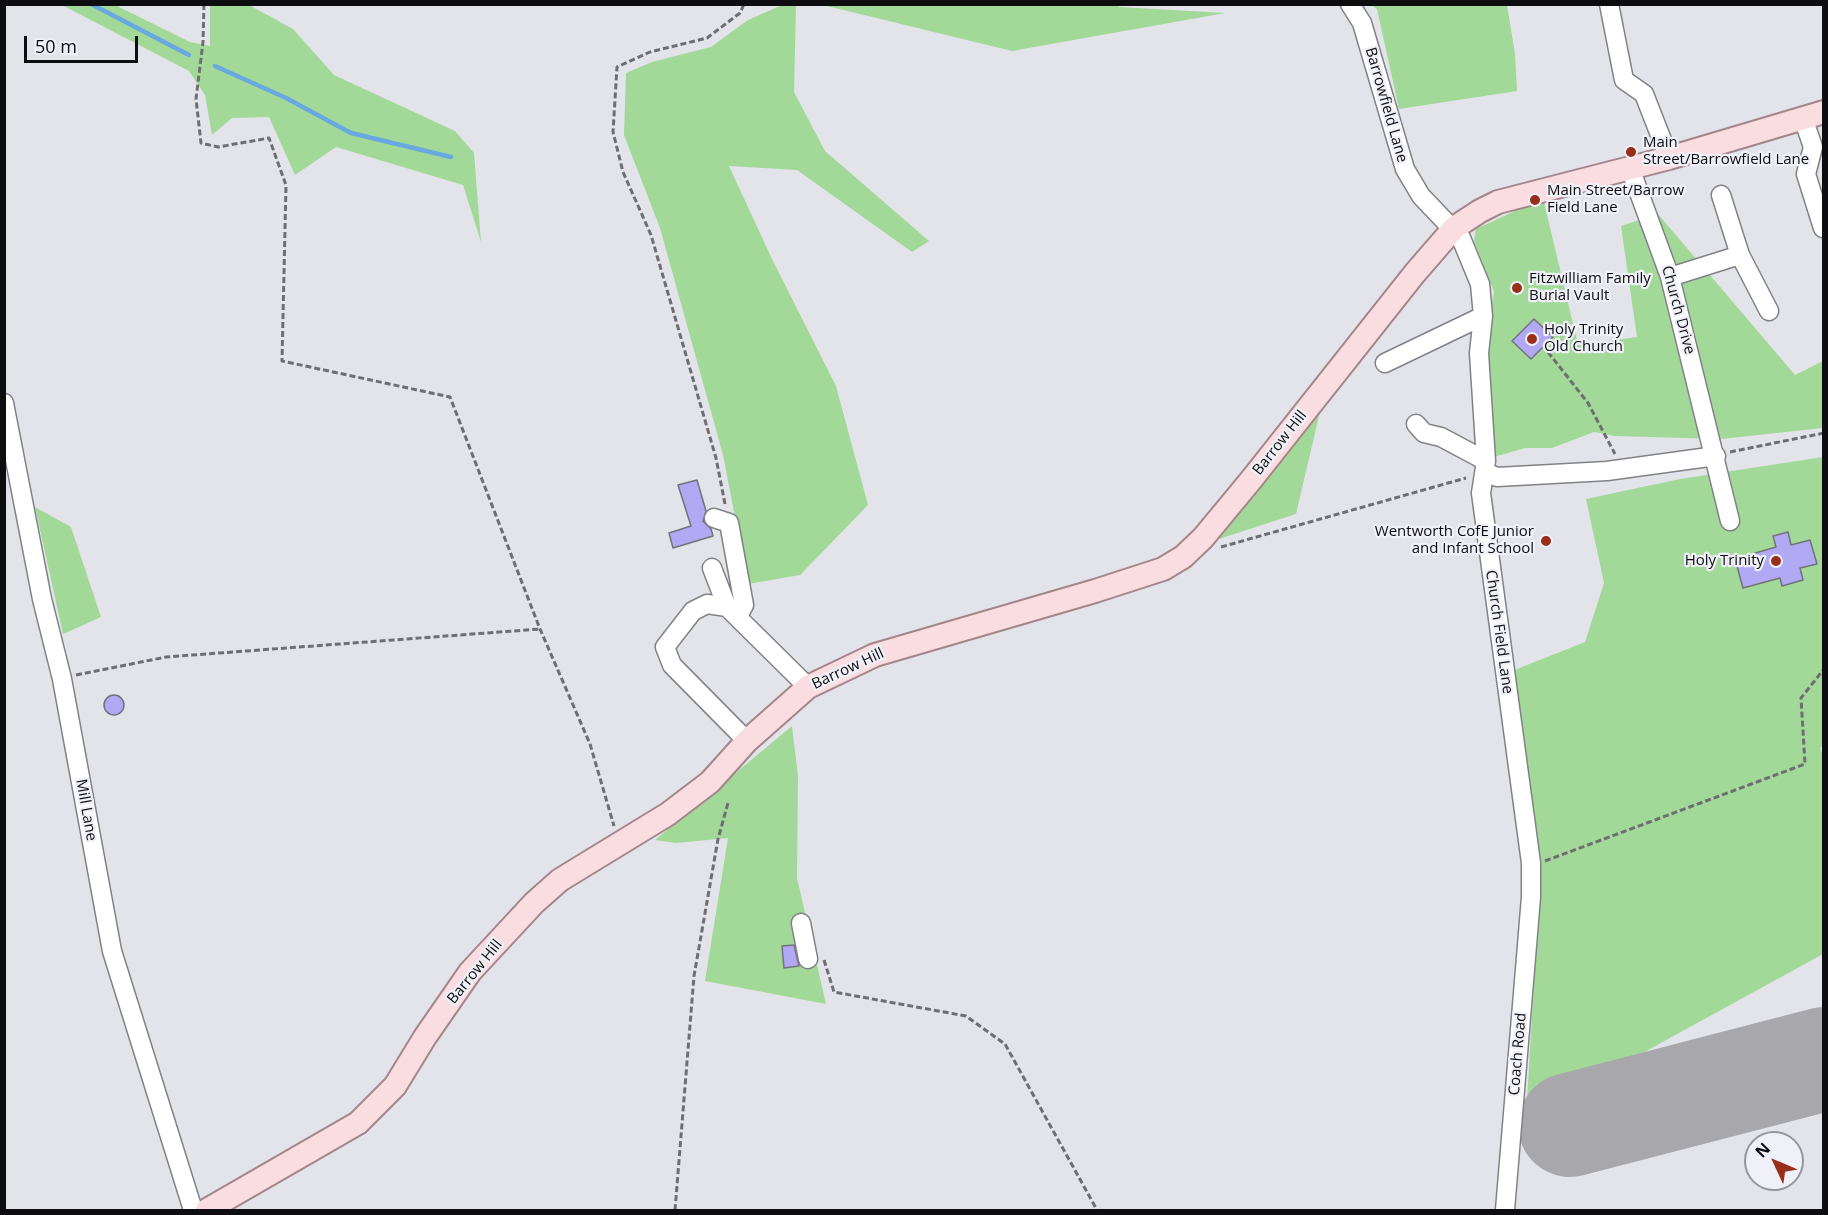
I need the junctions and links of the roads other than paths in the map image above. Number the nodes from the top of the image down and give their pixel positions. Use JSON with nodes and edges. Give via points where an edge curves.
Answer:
{"nodes":[{"id":1,"x":1350,"y":4,"type":"edge"},
{"id":2,"x":1609,"y":4,"type":"edge"},
{"id":3,"x":1813,"y":115,"type":"edge"},
{"id":4,"x":1669,"y":158,"type":"junction"},
{"id":5,"x":1630,"y":168,"type":"junction"},
{"id":6,"x":1721,"y":195,"type":"dead end"},
{"id":7,"x":1454,"y":228,"type":"junction"},
{"id":8,"x":1823,"y":228,"type":"edge"},
{"id":9,"x":1740,"y":255,"type":"junction"},
{"id":10,"x":1670,"y":278,"type":"junction"},
{"id":11,"x":1769,"y":311,"type":"dead end"},
{"id":12,"x":1483,"y":316,"type":"junction"},
{"id":13,"x":1385,"y":363,"type":"dead end"},
{"id":14,"x":4,"y":403,"type":"edge"},
{"id":15,"x":1416,"y":424,"type":"dead end"},
{"id":16,"x":1716,"y":456,"type":"junction"},
{"id":17,"x":1486,"y":467,"type":"junction"},
{"id":18,"x":1730,"y":520,"type":"dead end"},
{"id":19,"x":722,"y":521,"type":"road end"},
{"id":20,"x":712,"y":568,"type":"dead end"},
{"id":21,"x":733,"y":611,"type":"junction"},
{"id":22,"x":808,"y":687,"type":"junction"},
{"id":23,"x":747,"y":741,"type":"junction"},
{"id":24,"x":1531,"y":897,"type":"joint"},
{"id":25,"x":801,"y":923,"type":"dead end"},
{"id":26,"x":816,"y":958,"type":"road end"},
{"id":27,"x":193,"y":1210,"type":"edge"},
{"id":28,"x":207,"y":1210,"type":"edge"},
{"id":29,"x":1505,"y":1210,"type":"edge"}],
"edges":[{"from":1,"to":7,"type":"street","name":"Barrowfield Lane","via":[[1362,23],[1405,169],[1421,196]]},
{"from":2,"to":4,"type":"street","via":[[1624,80],[1644,94]]},
{"from":3,"to":4,"type":"main road"},
{"from":3,"to":8,"type":"street","via":[[1813,147],[1806,174]]},
{"from":4,"to":5,"type":"main road"},
{"from":5,"to":7,"type":"main road","via":[[1498,202]]},
{"from":5,"to":10,"type":"street","name":"Church Drive"},
{"from":6,"to":9,"type":"street"},
{"from":7,"to":12,"type":"street","name":"Church Field Lane","via":[[1480,284]]},
{"from":7,"to":22,"type":"main road","name":"Barrow Hill","via":[[1203,538],[1183,557],[1163,570],[875,655]]},
{"from":9,"to":10,"type":"street"},
{"from":9,"to":11,"type":"street"},
{"from":10,"to":16,"type":"street","name":"Church Drive"},
{"from":12,"to":13,"type":"street"},
{"from":12,"to":17,"type":"street","name":"Church Field Lane","via":[[1479,353]]},
{"from":14,"to":27,"type":"street","name":"Mill Lane","via":[[42,599],[62,679],[112,951]]},
{"from":15,"to":17,"type":"street","via":[[1424,433],[1441,437]]},
{"from":16,"to":17,"type":"street","via":[[1622,469],[1497,477]]},
{"from":16,"to":18,"type":"street","name":"Church Drive"},
{"from":17,"to":24,"type":"street","name":"Church Field Lane","via":[[1481,493],[1531,863]]},
{"from":19,"to":21,"type":"street","via":[[744,605]]},
{"from":20,"to":21,"type":"street"},
{"from":21,"to":22,"type":"street"},
{"from":21,"to":23,"type":"street","via":[[707,604],[693,611],[665,647],[672,665]]},
{"from":22,"to":23,"type":"main road","name":"Barrow Hill"},
{"from":23,"to":28,"type":"main road","name":"Barrow Hill","via":[[710,782],[668,814],[560,880],[534,903],[471,972],[424,1037],[395,1086],[358,1123]]},
{"from":24,"to":29,"type":"street","name":"Coach Road"},
{"from":25,"to":26,"type":"street"}]}
